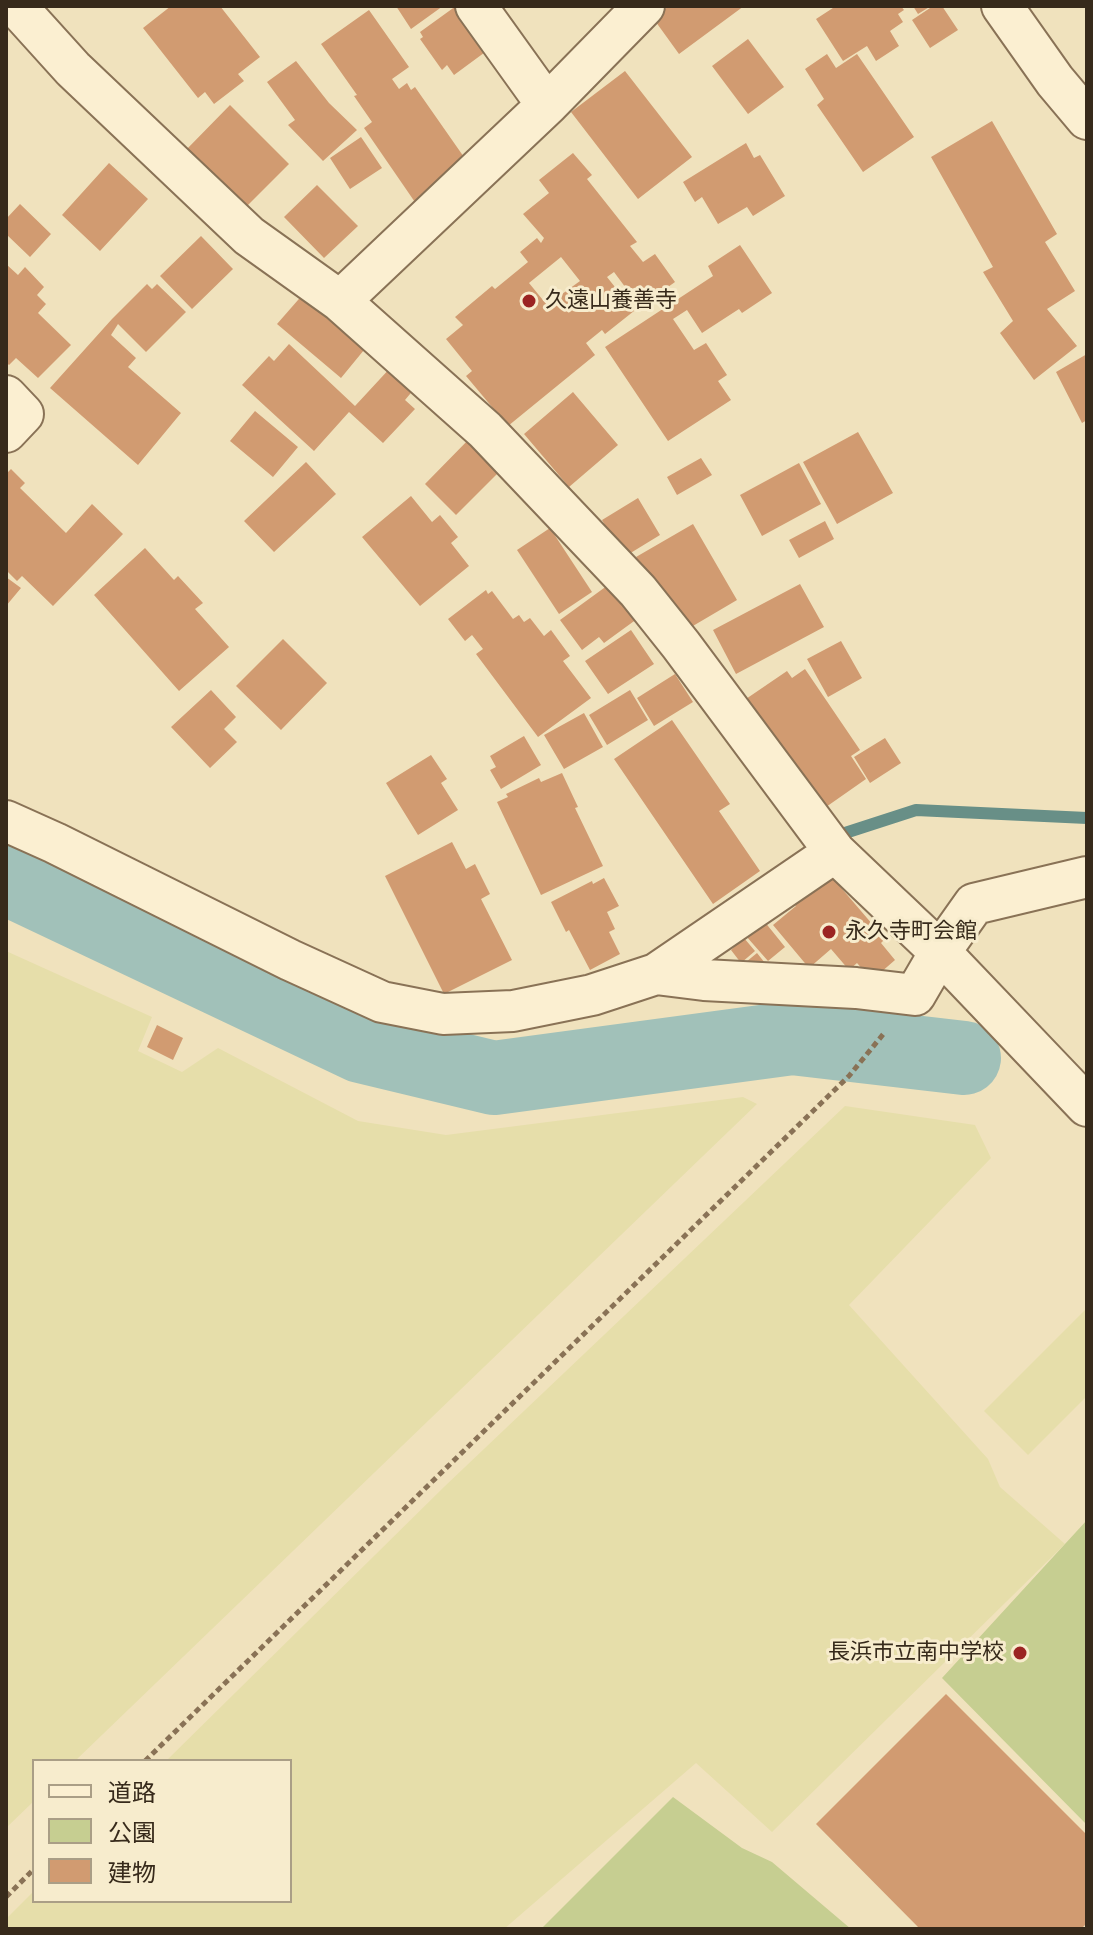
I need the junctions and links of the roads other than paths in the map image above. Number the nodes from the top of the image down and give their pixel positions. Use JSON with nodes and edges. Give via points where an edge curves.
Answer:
{"nodes":[{"id":1,"x":16,"y":6,"type":"edge"},
{"id":2,"x":476,"y":6,"type":"edge"},
{"id":3,"x":644,"y":6,"type":"edge"},
{"id":4,"x":1002,"y":6,"type":"edge"},
{"id":5,"x":547,"y":105,"type":"junction"},
{"id":6,"x":1087,"y":119,"type":"edge"},
{"id":7,"x":340,"y":301,"type":"junction"},
{"id":8,"x":6,"y":396,"type":"edge"},
{"id":9,"x":6,"y":432,"type":"edge"},
{"id":10,"x":6,"y":821,"type":"edge"},
{"id":11,"x":835,"y":852,"type":"junction"},
{"id":12,"x":1087,"y":877,"type":"edge"},
{"id":13,"x":940,"y":952,"type":"junction"},
{"id":14,"x":656,"y":974,"type":"junction"},
{"id":15,"x":1087,"y":1106,"type":"edge"}],
"edges":[{"from":1,"to":7,"type":"street","via":[[73,69],[249,236]]},
{"from":2,"to":5,"type":"street"},
{"from":3,"to":5,"type":"street"},
{"from":4,"to":6,"type":"street"},
{"from":5,"to":7,"type":"street"},
{"from":7,"to":11,"type":"street","via":[[485,430],[638,591]]},
{"from":8,"to":9,"type":"street","via":[[23,414]]},
{"from":10,"to":14,"type":"street","via":[[382,1002],[443,1014],[513,1011],[592,995]]},
{"from":11,"to":13,"type":"street"},
{"from":11,"to":14,"type":"street"},
{"from":12,"to":13,"type":"street","via":[[974,904]]},
{"from":13,"to":14,"type":"street","via":[[915,995]]},
{"from":13,"to":15,"type":"street"}]}
